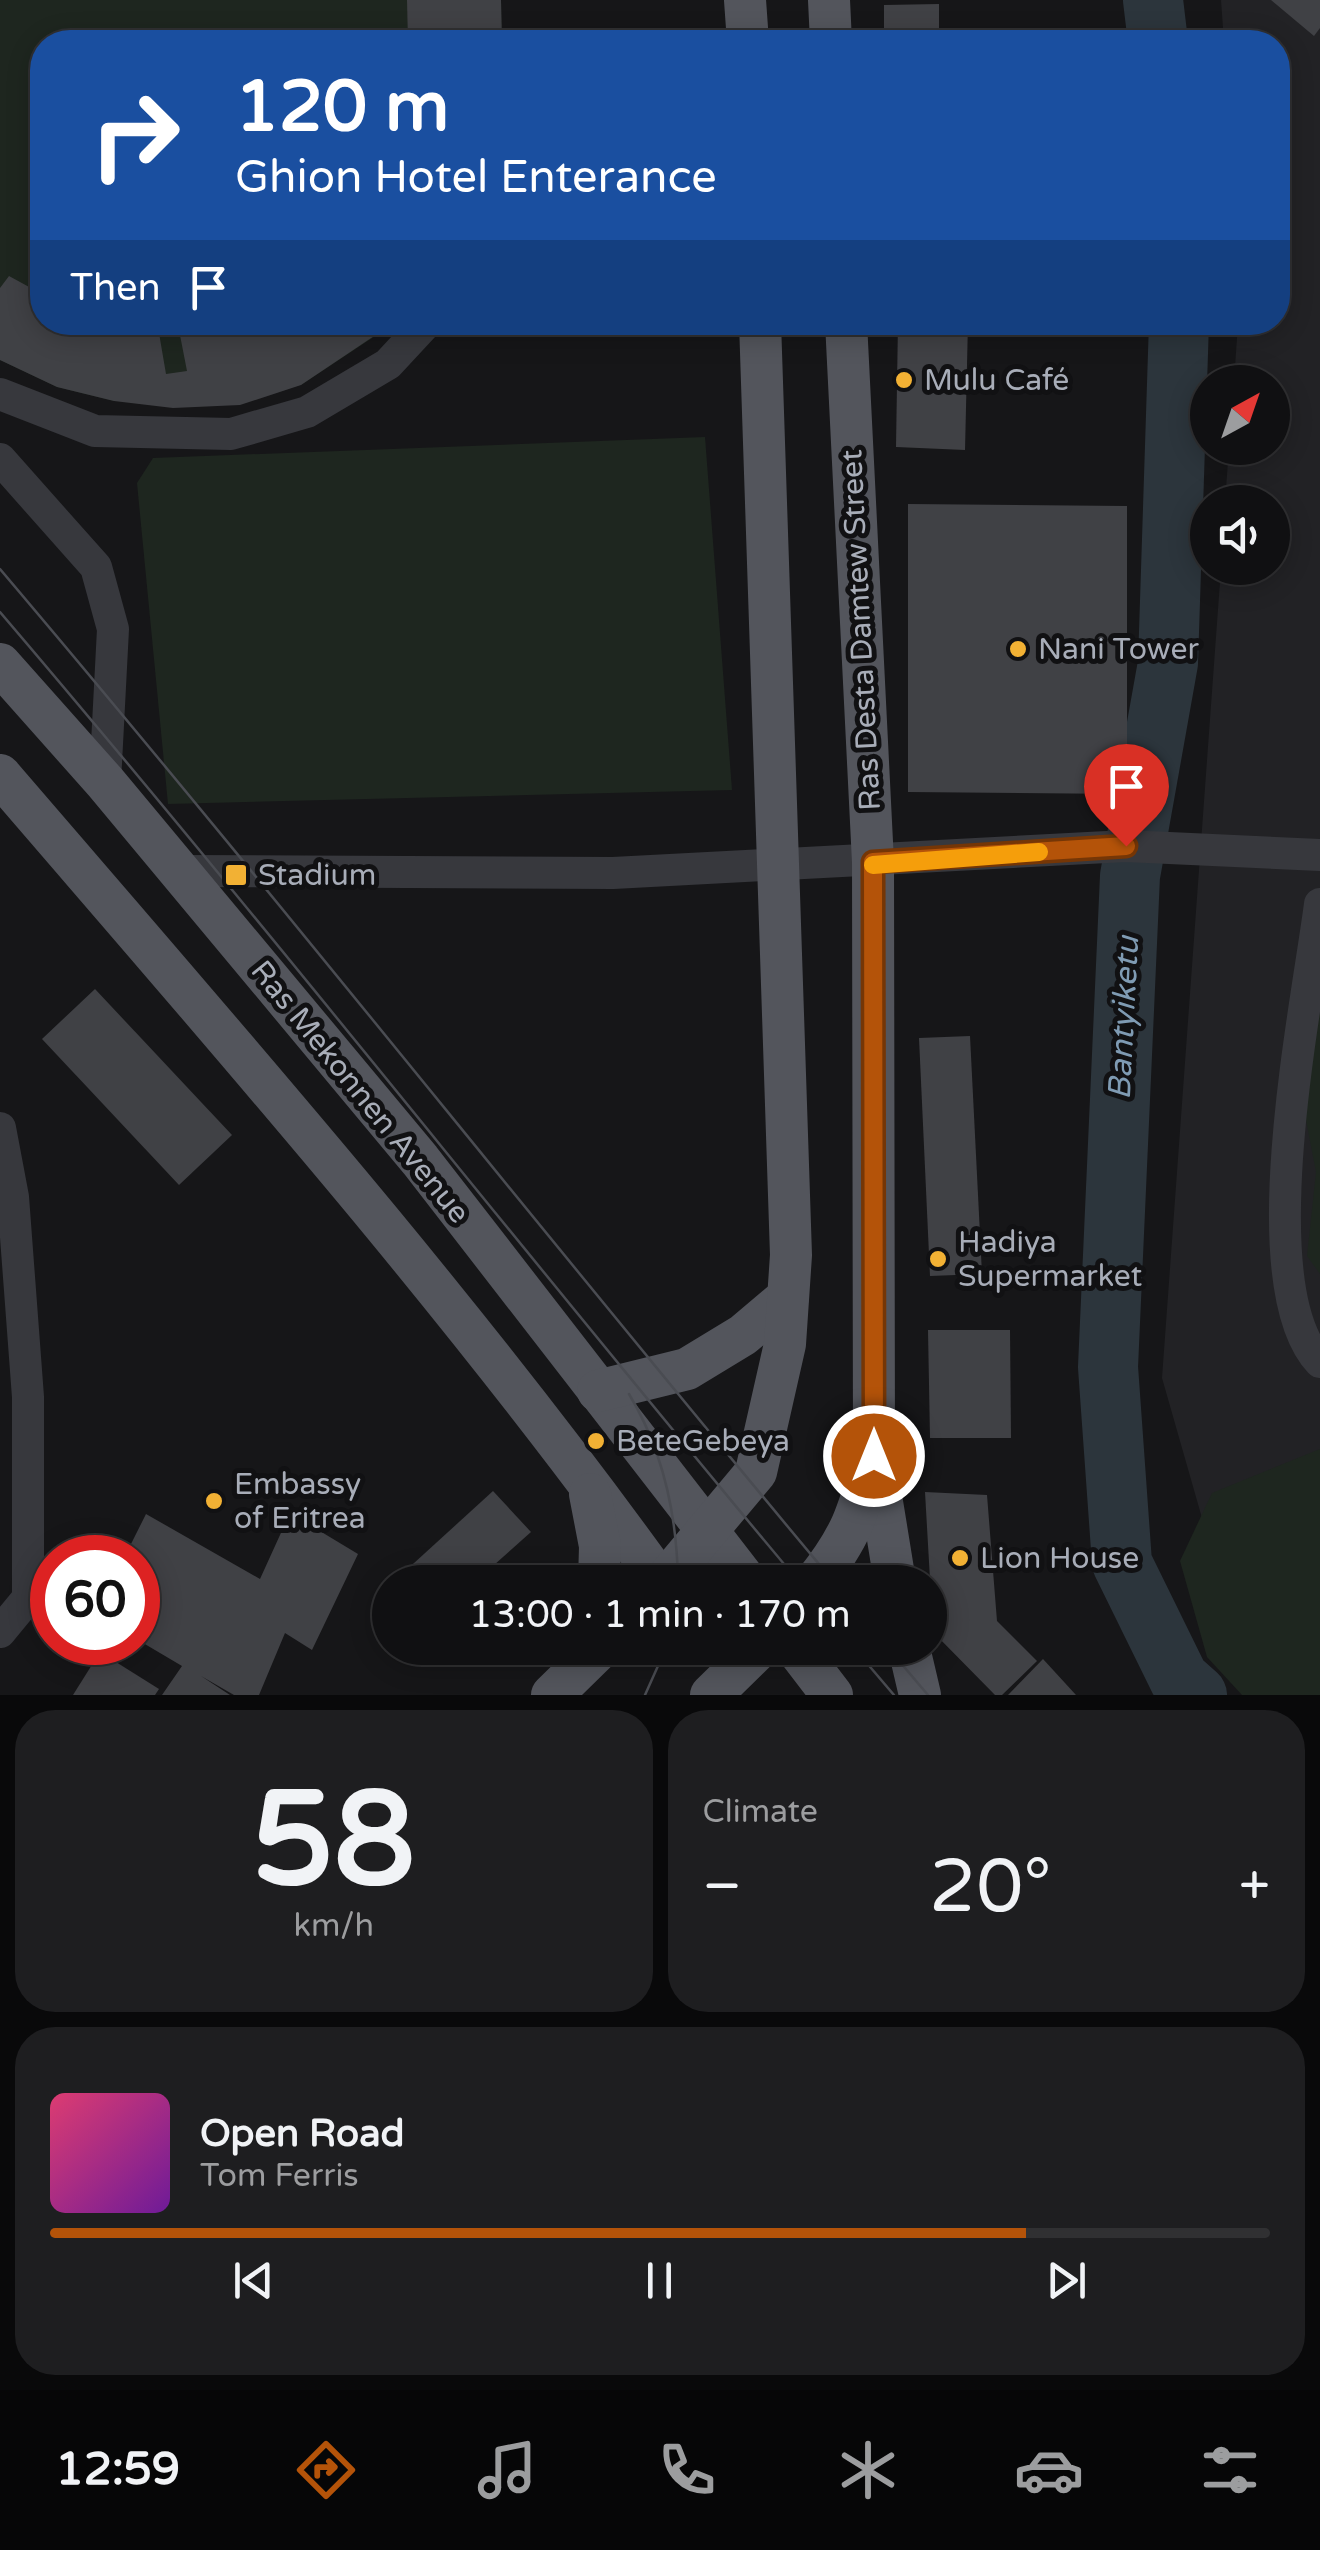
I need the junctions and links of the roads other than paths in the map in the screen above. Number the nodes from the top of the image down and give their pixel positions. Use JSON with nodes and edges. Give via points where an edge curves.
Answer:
{"nodes":[{"id":1,"x":746,"y":0,"type":"edge"},
{"id":2,"x":829,"y":0,"type":"edge"},
{"id":3,"x":747,"y":30,"type":"edge"},
{"id":4,"x":830,"y":30,"type":"edge"},
{"id":5,"x":415,"y":335,"type":"edge"},
{"id":6,"x":760,"y":335,"type":"edge"},
{"id":7,"x":847,"y":335,"type":"edge"},
{"id":8,"x":0,"y":394,"type":"edge"},
{"id":9,"x":0,"y":459,"type":"edge"},
{"id":10,"x":0,"y":664,"type":"edge"},
{"id":11,"x":0,"y":776,"type":"edge"},
{"id":12,"x":105,"y":782,"type":"junction"},
{"id":13,"x":1320,"y":855,"type":"edge"},
{"id":14,"x":873,"y":862,"type":"junction"},
{"id":15,"x":779,"y":866,"type":"junction"},
{"id":16,"x":178,"y":871,"type":"junction"},
{"id":17,"x":1320,"y":904,"type":"edge"},
{"id":18,"x":0,"y":1128,"type":"edge"},
{"id":19,"x":788,"y":1297,"type":"junction"},
{"id":20,"x":1320,"y":1362,"type":"edge"},
{"id":21,"x":598,"y":1390,"type":"junction"},
{"id":22,"x":874,"y":1456,"type":"junction"},
{"id":23,"x":586,"y":1479,"type":"junction"},
{"id":24,"x":709,"y":1530,"type":"junction"},
{"id":25,"x":599,"y":1565,"type":"edge"},
{"id":26,"x":649,"y":1565,"type":"edge"},
{"id":27,"x":677,"y":1565,"type":"edge"},
{"id":28,"x":735,"y":1565,"type":"edge"},
{"id":29,"x":828,"y":1565,"type":"edge"},
{"id":30,"x":891,"y":1565,"type":"edge"},
{"id":31,"x":0,"y":1632,"type":"edge"},
{"id":32,"x":579,"y":1665,"type":"edge"},
{"id":33,"x":809,"y":1665,"type":"edge"},
{"id":34,"x":913,"y":1665,"type":"edge"},
{"id":35,"x":552,"y":1695,"type":"edge"},
{"id":36,"x":832,"y":1695,"type":"edge"},
{"id":37,"x":920,"y":1695,"type":"edge"}],
"edges":[{"from":1,"to":3,"type":"main road"},
{"from":2,"to":4,"type":"main road"},
{"from":5,"to":8,"type":"street","via":[[388,364],[307,412],[232,434],[95,431]]},
{"from":6,"to":15,"type":"main road"},
{"from":7,"to":14,"type":"main road","name":"Ras Desta Damtew Street"},
{"from":9,"to":12,"type":"street","via":[[96,567],[112,628]]},
{"from":10,"to":12,"type":"main road","name":"Ras Mekonnen Avenue"},
{"from":11,"to":23,"type":"main road","via":[[280,1098]]},
{"from":12,"to":16,"type":"main road","name":"Ras Mekonnen Avenue"},
{"from":13,"to":14,"type":"street","via":[[1126,846]]},
{"from":14,"to":15,"type":"street"},
{"from":14,"to":22,"type":"main road","name":"Ras Desta Damtew Street"},
{"from":15,"to":16,"type":"street"},
{"from":15,"to":19,"type":"main road"},
{"from":16,"to":21,"type":"main road","name":"Ras Mekonnen Avenue","via":[[420,1160]]},
{"from":17,"to":20,"type":"street","via":[[1283,1202],[1289,1292]]},
{"from":18,"to":31,"type":"street","via":[[13,1197],[28,1397],[28,1598]]},
{"from":19,"to":21,"type":"main road","via":[[687,1369]]},
{"from":19,"to":24,"type":"main road","via":[[785,1344],[756,1472]]},
{"from":21,"to":24,"type":"main road","name":"Ras Mekonnen Avenue"},
{"from":22,"to":29,"type":"main road","name":"Ras Desta Damtew Street","via":[[856,1523]]},
{"from":22,"to":30,"type":"main road"},
{"from":23,"to":25,"type":"main road"},
{"from":23,"to":26,"type":"main road"},
{"from":24,"to":27,"type":"main road"},
{"from":24,"to":28,"type":"main road","name":"Ras Mekonnen Avenue"},
{"from":32,"to":35,"type":"main road"},
{"from":33,"to":36,"type":"main road"},
{"from":34,"to":37,"type":"main road"}]}
